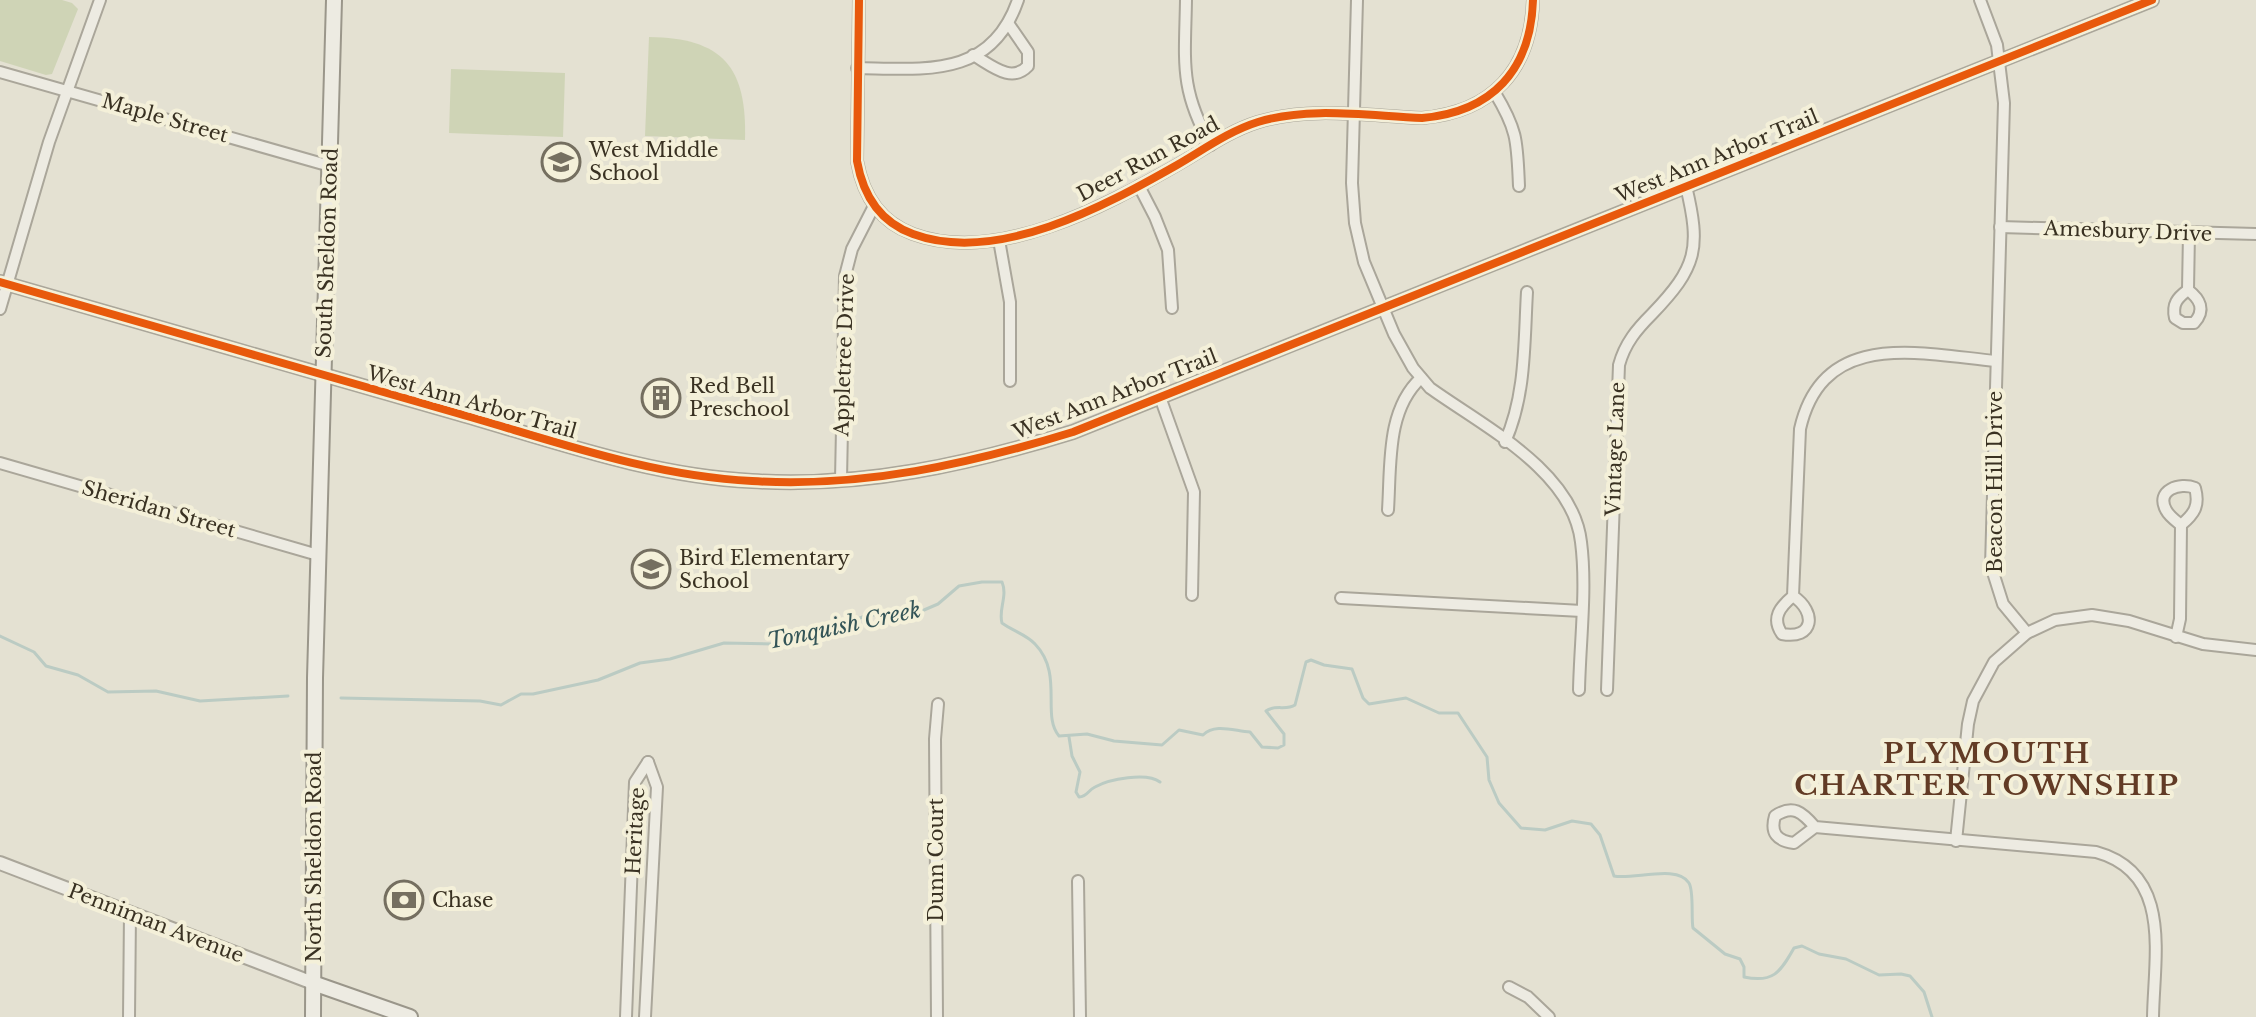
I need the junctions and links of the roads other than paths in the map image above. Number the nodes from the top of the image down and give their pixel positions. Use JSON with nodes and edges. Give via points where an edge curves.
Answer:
{"nodes":[{"id":1,"x":100,"y":0,"type":"edge"},
{"id":2,"x":334,"y":0,"type":"edge"},
{"id":3,"x":859,"y":0,"type":"edge"},
{"id":4,"x":1018,"y":0,"type":"edge"},
{"id":5,"x":1186,"y":0,"type":"edge"},
{"id":6,"x":1357,"y":0,"type":"edge"},
{"id":7,"x":1533,"y":0,"type":"edge"},
{"id":8,"x":1980,"y":0,"type":"edge"},
{"id":9,"x":2152,"y":0,"type":"edge"},
{"id":10,"x":1008,"y":23,"type":"junction"},
{"id":11,"x":973,"y":55,"type":"junction"},
{"id":12,"x":1998,"y":62,"type":"junction"},
{"id":13,"x":857,"y":68,"type":"junction"},
{"id":14,"x":0,"y":72,"type":"edge"},
{"id":15,"x":67,"y":90,"type":"junction"},
{"id":16,"x":1495,"y":93,"type":"junction"},
{"id":17,"x":1354,"y":115,"type":"junction"},
{"id":18,"x":1211,"y":145,"type":"junction"},
{"id":19,"x":330,"y":166,"type":"junction"},
{"id":20,"x":1139,"y":186,"type":"junction"},
{"id":21,"x":1519,"y":186,"type":"dead end"},
{"id":22,"x":1686,"y":186,"type":"junction"},
{"id":23,"x":874,"y":206,"type":"junction"},
{"id":24,"x":2000,"y":227,"type":"junction"},
{"id":25,"x":2189,"y":233,"type":"junction"},
{"id":26,"x":2256,"y":234,"type":"edge"},
{"id":27,"x":999,"y":240,"type":"junction"},
{"id":28,"x":4,"y":283,"type":"edge"},
{"id":29,"x":2188,"y":290,"type":"dead end"},
{"id":30,"x":1527,"y":292,"type":"dead end"},
{"id":31,"x":1172,"y":308,"type":"dead end"},
{"id":32,"x":1382,"y":308,"type":"junction"},
{"id":33,"x":0,"y":309,"type":"edge"},
{"id":34,"x":1996,"y":361,"type":"junction"},
{"id":35,"x":323,"y":375,"type":"junction"},
{"id":36,"x":1421,"y":378,"type":"junction"},
{"id":37,"x":1010,"y":381,"type":"dead end"},
{"id":38,"x":1160,"y":397,"type":"junction"},
{"id":39,"x":1505,"y":442,"type":"junction"},
{"id":40,"x":0,"y":463,"type":"edge"},
{"id":41,"x":841,"y":479,"type":"junction"},
{"id":42,"x":1388,"y":510,"type":"dead end"},
{"id":43,"x":2181,"y":525,"type":"dead end"},
{"id":44,"x":318,"y":555,"type":"junction"},
{"id":45,"x":1192,"y":595,"type":"dead end"},
{"id":46,"x":1793,"y":596,"type":"dead end"},
{"id":47,"x":1341,"y":598,"type":"dead end"},
{"id":48,"x":1582,"y":611,"type":"junction"},
{"id":49,"x":2027,"y":633,"type":"junction"},
{"id":50,"x":2176,"y":637,"type":"junction"},
{"id":51,"x":2256,"y":650,"type":"edge"},
{"id":52,"x":1579,"y":690,"type":"dead end"},
{"id":53,"x":1607,"y":690,"type":"dead end"},
{"id":54,"x":315,"y":697,"type":"joint"},
{"id":55,"x":938,"y":704,"type":"dead end"},
{"id":56,"x":1815,"y":827,"type":"dead end"},
{"id":57,"x":1956,"y":841,"type":"junction"},
{"id":58,"x":0,"y":863,"type":"edge"},
{"id":59,"x":1078,"y":881,"type":"dead end"},
{"id":60,"x":130,"y":913,"type":"junction"},
{"id":61,"x":630,"y":919,"type":"junction"},
{"id":62,"x":650,"y":921,"type":"junction"},
{"id":63,"x":313,"y":983,"type":"junction"},
{"id":64,"x":1509,"y":987,"type":"dead end"},
{"id":65,"x":627,"y":1001,"type":"junction"},
{"id":66,"x":646,"y":1002,"type":"junction"},
{"id":67,"x":129,"y":1017,"type":"edge"},
{"id":68,"x":313,"y":1017,"type":"edge"},
{"id":69,"x":410,"y":1017,"type":"edge"},
{"id":70,"x":626,"y":1017,"type":"edge"},
{"id":71,"x":645,"y":1017,"type":"edge"},
{"id":72,"x":937,"y":1017,"type":"edge"},
{"id":73,"x":1080,"y":1017,"type":"edge"},
{"id":74,"x":1549,"y":1017,"type":"edge"},
{"id":75,"x":2153,"y":1017,"type":"edge"}],
"edges":[{"from":1,"to":15,"type":"street"},
{"from":2,"to":19,"type":"main road","name":"South Sheldon Road"},
{"from":3,"to":13,"type":"street"},
{"from":4,"to":10,"type":"street"},
{"from":5,"to":18,"type":"street","via":[[1186,86]]},
{"from":6,"to":17,"type":"street"},
{"from":7,"to":16,"type":"street","via":[[1525,50]]},
{"from":8,"to":12,"type":"street","name":"Beacon Hill Drive"},
{"from":9,"to":12,"type":"street","name":"West Ann Arbor Trail"},
{"from":10,"to":11,"type":"street"},
{"from":10,"to":11,"type":"street","via":[[1028,52],[1028,66],[1022,72],[1005,73]]},
{"from":11,"to":13,"type":"street","via":[[929,70]]},
{"from":12,"to":22,"type":"street","name":"West Ann Arbor Trail"},
{"from":12,"to":24,"type":"street","name":"Beacon Hill Drive","via":[[2004,103]]},
{"from":13,"to":23,"type":"street","via":[[857,161]]},
{"from":14,"to":15,"type":"street","name":"Maple Street"},
{"from":15,"to":19,"type":"street","name":"Maple Street"},
{"from":15,"to":28,"type":"street"},
{"from":16,"to":17,"type":"street","name":"Deer Run Road","via":[[1442,116]]},
{"from":16,"to":21,"type":"street","via":[[1516,134]]},
{"from":17,"to":18,"type":"street","name":"Deer Run Road","via":[[1278,117],[1246,126]]},
{"from":17,"to":32,"type":"street","via":[[1355,223]]},
{"from":18,"to":20,"type":"street","name":"Deer Run Road"},
{"from":19,"to":35,"type":"main road","name":"South Sheldon Road"},
{"from":20,"to":27,"type":"street","name":"Deer Run Road","via":[[1069,218]]},
{"from":20,"to":31,"type":"street","via":[[1168,250]]},
{"from":22,"to":32,"type":"street","name":"West Ann Arbor Trail"},
{"from":22,"to":53,"type":"street","name":"Vintage Lane","via":[[1694,220],[1691,261],[1675,290],[1625,345],[1619,365]]},
{"from":23,"to":27,"type":"street","name":"Deer Run Road","via":[[897,226],[924,238]]},
{"from":23,"to":41,"type":"street","name":"Appletree Drive","via":[[845,276]]},
{"from":24,"to":25,"type":"street","name":"Amesbury Drive"},
{"from":24,"to":34,"type":"street","name":"Beacon Hill Drive"},
{"from":25,"to":26,"type":"street","name":"Amesbury Drive"},
{"from":25,"to":29,"type":"street"},
{"from":27,"to":37,"type":"street","via":[[1010,302]]},
{"from":28,"to":33,"type":"street"},
{"from":28,"to":35,"type":"street","name":"West Ann Arbor Trail"},
{"from":30,"to":39,"type":"street","via":[[1520,397]]},
{"from":32,"to":36,"type":"street"},
{"from":32,"to":38,"type":"street","name":"West Ann Arbor Trail"},
{"from":34,"to":46,"type":"street","via":[[1882,352],[1850,362],[1824,381],[1808,403],[1800,429]]},
{"from":34,"to":49,"type":"street","name":"Beacon Hill Drive","via":[[1991,566],[2003,604]]},
{"from":35,"to":41,"type":"street","name":"West Ann Arbor Trail","via":[[655,469],[752,481]]},
{"from":35,"to":44,"type":"main road","name":"South Sheldon Road"},
{"from":36,"to":39,"type":"street"},
{"from":36,"to":42,"type":"street","via":[[1406,393],[1397,418]]},
{"from":38,"to":41,"type":"street","name":"West Ann Arbor Trail","via":[[1073,432],[983,459]]},
{"from":38,"to":45,"type":"street","via":[[1194,492]]},
{"from":39,"to":48,"type":"street","via":[[1546,473],[1570,506],[1582,542]]},
{"from":40,"to":44,"type":"street","name":"Sheridan Street"},
{"from":43,"to":50,"type":"street"},
{"from":44,"to":54,"type":"main road","name":"South Sheldon Road"},
{"from":47,"to":48,"type":"street"},
{"from":48,"to":52,"type":"street"},
{"from":49,"to":50,"type":"street","via":[[2055,620],[2092,615]]},
{"from":49,"to":57,"type":"street","via":[[1994,662],[1973,701]]},
{"from":50,"to":51,"type":"street"},
{"from":54,"to":63,"type":"main road","name":"North Sheldon Road"},
{"from":55,"to":72,"type":"street","name":"Dunn Court"},
{"from":56,"to":57,"type":"street"},
{"from":57,"to":75,"type":"street","via":[[2096,852],[2128,868],[2144,886],[2154,918]]},
{"from":58,"to":60,"type":"street","name":"Penniman Avenue"},
{"from":59,"to":73,"type":"street"},
{"from":60,"to":63,"type":"street","name":"Penniman Avenue"},
{"from":60,"to":67,"type":"street"},
{"from":61,"to":62,"type":"street"},
{"from":61,"to":62,"type":"street","name":"Heritage","via":[[635,782],[648,762],[657,787]]},
{"from":61,"to":65,"type":"street","name":"Heritage"},
{"from":62,"to":66,"type":"street","name":"Heritage"},
{"from":63,"to":68,"type":"main road","name":"North Sheldon Road"},
{"from":63,"to":69,"type":"main road"},
{"from":64,"to":74,"type":"street"},
{"from":65,"to":66,"type":"street"},
{"from":65,"to":70,"type":"street","name":"Heritage"},
{"from":66,"to":71,"type":"street","name":"Heritage"}]}
